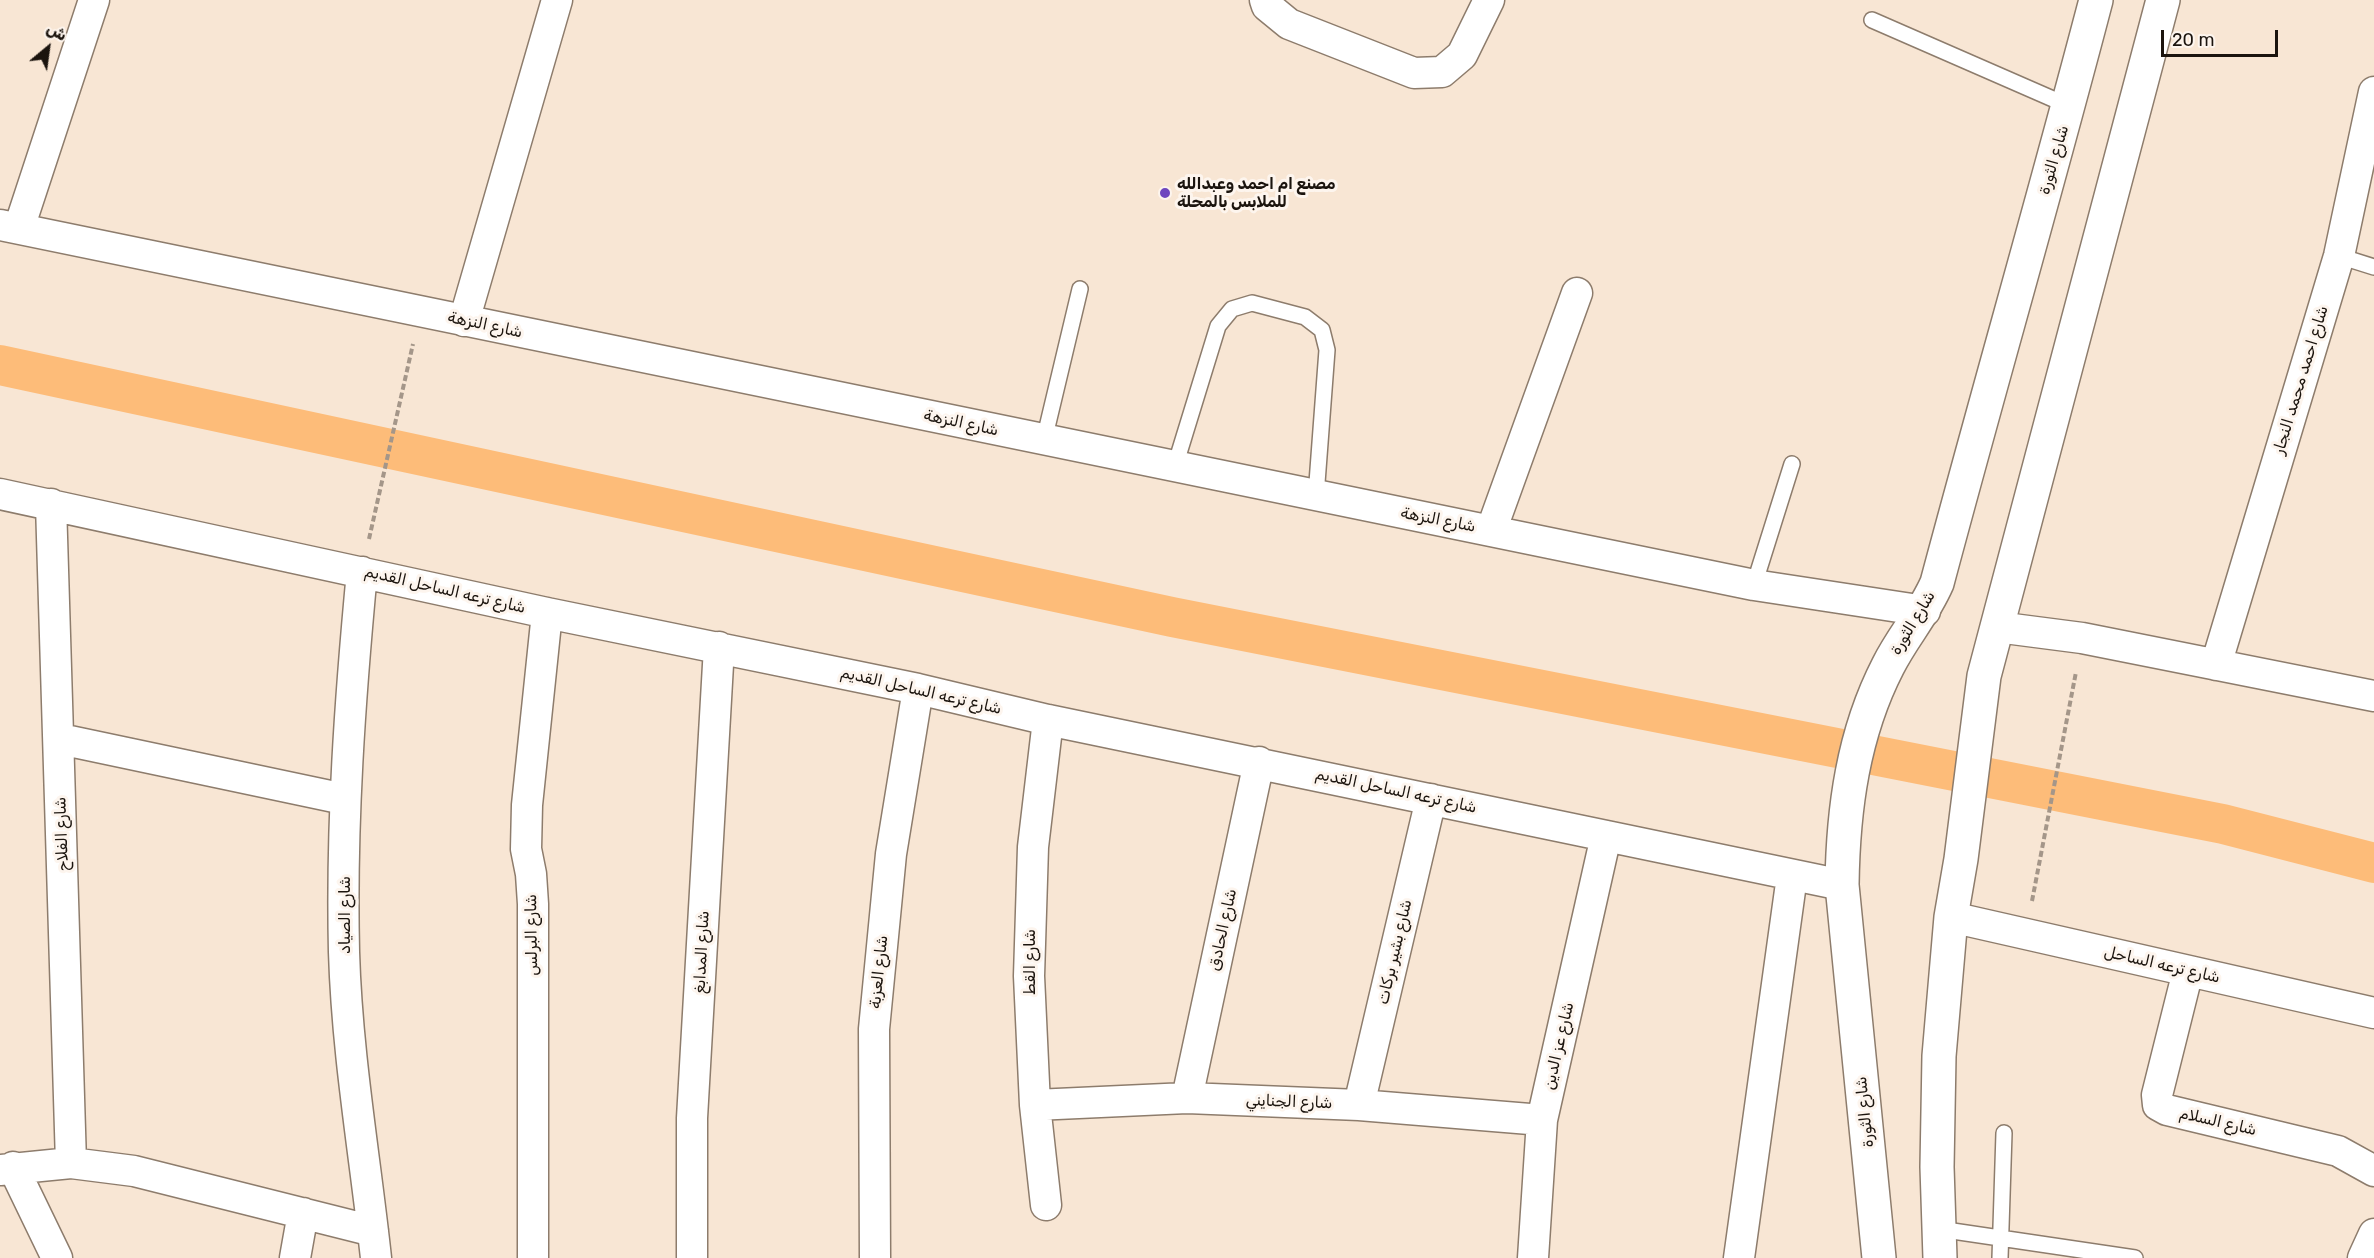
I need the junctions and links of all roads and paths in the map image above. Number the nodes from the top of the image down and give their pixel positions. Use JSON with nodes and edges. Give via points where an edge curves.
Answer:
{"nodes":[{"id":1,"x":94,"y":0,"type":"edge"},
{"id":2,"x":557,"y":0,"type":"edge"},
{"id":3,"x":1489,"y":0,"type":"edge"},
{"id":4,"x":2096,"y":0,"type":"edge"},
{"id":5,"x":2163,"y":0,"type":"edge"},
{"id":6,"x":1260,"y":2,"type":"edge"},
{"id":7,"x":1872,"y":20,"type":"dead end"},
{"id":8,"x":2374,"y":92,"type":"edge"},
{"id":9,"x":2069,"y":106,"type":"junction"},
{"id":10,"x":9,"y":226,"type":"edge"},
{"id":11,"x":2338,"y":256,"type":"junction"},
{"id":12,"x":2374,"y":267,"type":"edge"},
{"id":13,"x":1080,"y":289,"type":"dead end"},
{"id":14,"x":1577,"y":293,"type":"dead end"},
{"id":15,"x":421,"y":312,"type":"junction"},
{"id":16,"x":464,"y":321,"type":"junction"},
{"id":17,"x":1044,"y":440,"type":"junction"},
{"id":18,"x":1792,"y":464,"type":"dead end"},
{"id":19,"x":1175,"y":466,"type":"junction"},
{"id":20,"x":0,"y":494,"type":"edge"},
{"id":21,"x":1316,"y":496,"type":"junction"},
{"id":22,"x":51,"y":504,"type":"junction"},
{"id":23,"x":1491,"y":531,"type":"junction"},
{"id":24,"x":362,"y":572,"type":"junction"},
{"id":25,"x":1754,"y":585,"type":"junction"},
{"id":26,"x":1925,"y":611,"type":"junction"},
{"id":27,"x":547,"y":613,"type":"junction"},
{"id":28,"x":1997,"y":627,"type":"junction"},
{"id":29,"x":719,"y":647,"type":"junction"},
{"id":30,"x":2216,"y":665,"type":"junction"},
{"id":31,"x":2075,"y":678,"type":"dead end"},
{"id":32,"x":918,"y":689,"type":"junction"},
{"id":33,"x":2374,"y":696,"type":"edge"},
{"id":34,"x":1048,"y":720,"type":"junction"},
{"id":35,"x":60,"y":739,"type":"junction"},
{"id":36,"x":1259,"y":762,"type":"junction"},
{"id":37,"x":344,"y":799,"type":"junction"},
{"id":38,"x":1431,"y":799,"type":"junction"},
{"id":39,"x":1606,"y":836,"type":"junction"},
{"id":40,"x":2038,"y":866,"type":"dead end"},
{"id":41,"x":1792,"y":876,"type":"junction"},
{"id":42,"x":1842,"y":885,"type":"junction"},
{"id":43,"x":1951,"y":917,"type":"junction"},
{"id":44,"x":2188,"y":971,"type":"junction"},
{"id":45,"x":2374,"y":1013,"type":"edge"},
{"id":46,"x":1187,"y":1098,"type":"junction"},
{"id":47,"x":1035,"y":1105,"type":"junction"},
{"id":48,"x":1359,"y":1105,"type":"junction"},
{"id":49,"x":1542,"y":1120,"type":"junction"},
{"id":50,"x":2004,"y":1133,"type":"dead end"},
{"id":51,"x":71,"y":1163,"type":"junction"},
{"id":52,"x":6,"y":1168,"type":"edge"},
{"id":53,"x":2374,"y":1171,"type":"edge"},
{"id":54,"x":1046,"y":1205,"type":"dead end"},
{"id":55,"x":303,"y":1213,"type":"junction"},
{"id":56,"x":2374,"y":1234,"type":"edge"},
{"id":57,"x":2001,"y":1239,"type":"junction"},
{"id":58,"x":374,"y":1244,"type":"edge"},
{"id":59,"x":1939,"y":1244,"type":"edge"},
{"id":60,"x":57,"y":1258,"type":"edge"},
{"id":61,"x":295,"y":1258,"type":"edge"},
{"id":62,"x":533,"y":1258,"type":"edge"},
{"id":63,"x":692,"y":1258,"type":"edge"},
{"id":64,"x":875,"y":1258,"type":"edge"},
{"id":65,"x":1533,"y":1258,"type":"edge"},
{"id":66,"x":1739,"y":1258,"type":"edge"},
{"id":67,"x":1879,"y":1258,"type":"edge"},
{"id":68,"x":2000,"y":1258,"type":"edge"},
{"id":69,"x":2134,"y":1258,"type":"edge"},
{"id":70,"x":2363,"y":1258,"type":"edge"}],
"edges":[{"from":1,"to":10,"type":"street"},
{"from":2,"to":16,"type":"street"},
{"from":3,"to":6,"type":"street","via":[[1461,55],[1442,72],[1414,72],[1289,24]]},
{"from":4,"to":9,"type":"main road","name":"شارع الثورة"},
{"from":5,"to":28,"type":"main road"},
{"from":7,"to":9,"type":"lane"},
{"from":8,"to":11,"type":"street","name":"شارع احمد محمد النجار"},
{"from":9,"to":26,"type":"main road","name":"شارع الثورة","via":[[1937,583]]},
{"from":10,"to":15,"type":"street","name":"شارع النزهة"},
{"from":11,"to":12,"type":"lane"},
{"from":11,"to":30,"type":"street","name":"شارع احمد محمد النجار"},
{"from":13,"to":17,"type":"lane"},
{"from":14,"to":23,"type":"street"},
{"from":15,"to":16,"type":"street","name":"شارع النزهة"},
{"from":15,"to":24,"type":"path"},
{"from":16,"to":17,"type":"street","name":"شارع النزهة"},
{"from":17,"to":19,"type":"street","name":"شارع النزهة"},
{"from":18,"to":25,"type":"lane"},
{"from":19,"to":21,"type":"street","name":"شارع النزهة"},
{"from":19,"to":21,"type":"lane","via":[[1218,326],[1232,309],[1252,303],[1305,317],[1322,330],[1327,350]]},
{"from":20,"to":22,"type":"street","name":"شارع ترعه الساحل القديم"},
{"from":21,"to":23,"type":"street","name":"شارع النزهة"},
{"from":22,"to":24,"type":"street","name":"شارع ترعه الساحل القديم"},
{"from":22,"to":35,"type":"street","name":"شارع الفلاح"},
{"from":23,"to":25,"type":"street","name":"شارع النزهة"},
{"from":24,"to":27,"type":"street","name":"شارع ترعه الساحل القديم"},
{"from":24,"to":37,"type":"street","name":"شارع الصياد"},
{"from":25,"to":26,"type":"street","name":"شارع النزهة"},
{"from":26,"to":42,"type":"main road","name":"شارع الثورة","via":[[1888,665],[1871,702],[1857,750],[1843,829]]},
{"from":27,"to":29,"type":"street","name":"شارع ترعه الساحل القديم"},
{"from":27,"to":62,"type":"street","name":"شارع البرلس","via":[[526,849],[533,904]]},
{"from":28,"to":30,"type":"street","via":[[2082,638]]},
{"from":28,"to":43,"type":"main road","via":[[1984,676]]},
{"from":29,"to":32,"type":"street","name":"شارع ترعه الساحل القديم"},
{"from":29,"to":63,"type":"street","name":"شارع المدابغ","via":[[692,1118]]},
{"from":30,"to":33,"type":"street"},
{"from":31,"to":40,"type":"path"},
{"from":32,"to":34,"type":"street","name":"شارع ترعه الساحل القديم"},
{"from":32,"to":64,"type":"street","name":"شارع العزبة","via":[[891,854],[874,1029]]},
{"from":34,"to":36,"type":"street","name":"شارع ترعه الساحل القديم"},
{"from":34,"to":47,"type":"street","name":"شارع القط","via":[[1033,847],[1029,976]]},
{"from":35,"to":37,"type":"street"},
{"from":35,"to":51,"type":"street","name":"شارع الفلاح"},
{"from":36,"to":38,"type":"street","name":"شارع ترعه الساحل القديم"},
{"from":36,"to":46,"type":"street","name":"شارع الحادق"},
{"from":37,"to":58,"type":"street","name":"شارع الصياد","via":[[344,953],[351,1066]]},
{"from":38,"to":39,"type":"street","name":"شارع ترعه الساحل القديم"},
{"from":38,"to":48,"type":"street","name":"شارع بشير بركات"},
{"from":39,"to":41,"type":"street","name":"شارع ترعه الساحل القديم"},
{"from":39,"to":49,"type":"street","name":"شارع عز الدين"},
{"from":41,"to":42,"type":"street","name":"شارع ترعه الساحل القديم"},
{"from":41,"to":66,"type":"street"},
{"from":42,"to":67,"type":"main road","name":"شارع الثورة"},
{"from":43,"to":44,"type":"street","name":"شارع ترعه الساحل"},
{"from":43,"to":59,"type":"main road","via":[[1940,1056]]},
{"from":44,"to":45,"type":"street","name":"شارع ترعه الساحل"},
{"from":44,"to":53,"type":"street","name":"شارع السلام","via":[[2157,1095],[2158,1105],[2338,1151]]},
{"from":46,"to":47,"type":"street","name":"شارع الجنايني"},
{"from":46,"to":48,"type":"street","name":"شارع الجنايني"},
{"from":47,"to":54,"type":"street","name":"شارع القط"},
{"from":48,"to":49,"type":"street","name":"شارع الجنايني"},
{"from":49,"to":65,"type":"street","name":"شارع عز الدين"},
{"from":50,"to":57,"type":"lane"},
{"from":51,"to":52,"type":"street"},
{"from":51,"to":55,"type":"street","via":[[134,1171]]},
{"from":52,"to":60,"type":"street"},
{"from":55,"to":58,"type":"street"},
{"from":55,"to":61,"type":"street"},
{"from":56,"to":70,"type":"street"},
{"from":57,"to":59,"type":"lane"},
{"from":57,"to":68,"type":"lane"},
{"from":57,"to":69,"type":"lane"}]}
